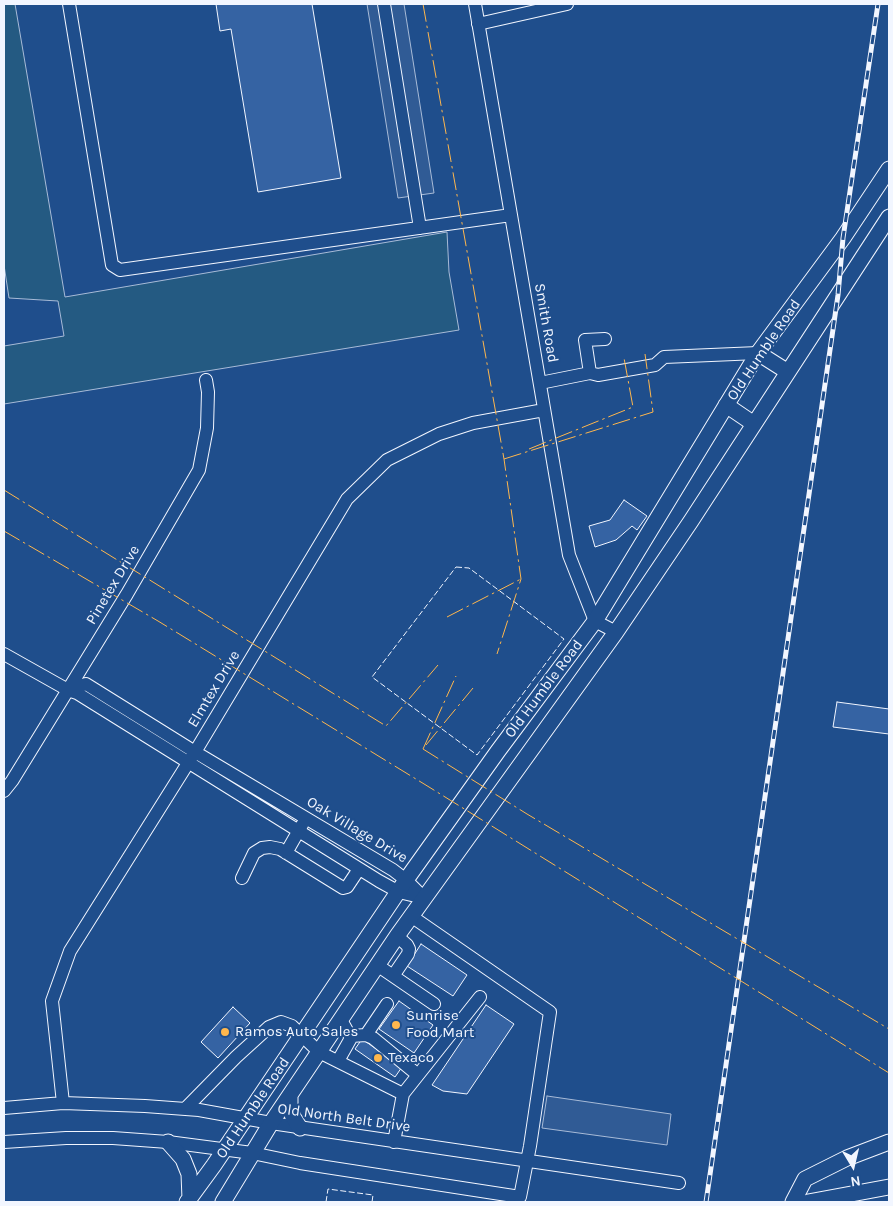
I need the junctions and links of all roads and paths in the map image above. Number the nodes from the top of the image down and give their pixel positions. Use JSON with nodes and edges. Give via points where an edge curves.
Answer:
{"nodes":[{"id":1,"x":69,"y":4,"type":"edge"},
{"id":2,"x":384,"y":4,"type":"edge"},
{"id":3,"x":475,"y":4,"type":"edge"},
{"id":4,"x":567,"y":4,"type":"edge"},
{"id":5,"x":533,"y":7,"type":"edge"},
{"id":6,"x":478,"y":24,"type":"junction"},
{"id":7,"x":889,"y":169,"type":"edge"},
{"id":8,"x":511,"y":216,"type":"junction"},
{"id":9,"x":889,"y":217,"type":"edge"},
{"id":10,"x":420,"y":228,"type":"junction"},
{"id":11,"x":605,"y":338,"type":"dead end"},
{"id":12,"x":758,"y":353,"type":"junction"},
{"id":13,"x":788,"y":372,"type":"junction"},
{"id":14,"x":590,"y":373,"type":"junction"},
{"id":15,"x":206,"y":380,"type":"dead end"},
{"id":16,"x":540,"y":384,"type":"junction"},
{"id":17,"x":726,"y":406,"type":"junction"},
{"id":18,"x":544,"y":410,"type":"junction"},
{"id":19,"x":754,"y":424,"type":"junction"},
{"id":20,"x":595,"y":621,"type":"junction"},
{"id":21,"x":616,"y":632,"type":"junction"},
{"id":22,"x":4,"y":654,"type":"edge"},
{"id":23,"x":68,"y":690,"type":"junction"},
{"id":24,"x":498,"y":751,"type":"junction"},
{"id":25,"x":191,"y":757,"type":"junction"},
{"id":26,"x":518,"y":766,"type":"junction"},
{"id":27,"x":4,"y":791,"type":"edge"},
{"id":28,"x":306,"y":818,"type":"junction"},
{"id":29,"x":298,"y":831,"type":"junction"},
{"id":30,"x":286,"y":854,"type":"junction"},
{"id":31,"x":359,"y":869,"type":"junction"},
{"id":32,"x":242,"y":878,"type":"dead end"},
{"id":33,"x":402,"y":886,"type":"junction"},
{"id":34,"x":424,"y":898,"type":"junction"},
{"id":35,"x":411,"y":916,"type":"junction"},
{"id":36,"x":396,"y":936,"type":"junction"},
{"id":37,"x":377,"y":965,"type":"junction"},
{"id":38,"x":393,"y":976,"type":"junction"},
{"id":39,"x":480,"y":997,"type":"dead end"},
{"id":40,"x":387,"y":1004,"type":"dead end"},
{"id":41,"x":434,"y":1004,"type":"dead end"},
{"id":42,"x":341,"y":1020,"type":"junction"},
{"id":43,"x":301,"y":1035,"type":"junction"},
{"id":44,"x":366,"y":1035,"type":"junction"},
{"id":45,"x":351,"y":1036,"type":"junction"},
{"id":46,"x":320,"y":1052,"type":"junction"},
{"id":47,"x":338,"y":1062,"type":"junction"},
{"id":48,"x":418,"y":1075,"type":"junction"},
{"id":49,"x":403,"y":1094,"type":"junction"},
{"id":50,"x":290,"y":1096,"type":"junction"},
{"id":51,"x":63,"y":1103,"type":"junction"},
{"id":52,"x":4,"y":1108,"type":"edge"},
{"id":53,"x":185,"y":1109,"type":"junction"},
{"id":54,"x":245,"y":1119,"type":"junction"},
{"id":55,"x":271,"y":1123,"type":"junction"},
{"id":56,"x":300,"y":1128,"type":"junction"},
{"id":57,"x":4,"y":1142,"type":"edge"},
{"id":58,"x":168,"y":1142,"type":"junction"},
{"id":59,"x":394,"y":1142,"type":"junction"},
{"id":60,"x":889,"y":1142,"type":"edge"},
{"id":61,"x":225,"y":1150,"type":"junction"},
{"id":62,"x":252,"y":1153,"type":"junction"},
{"id":63,"x":526,"y":1161,"type":"junction"},
{"id":64,"x":678,"y":1183,"type":"dead end"},
{"id":65,"x":889,"y":1188,"type":"edge"},
{"id":66,"x":189,"y":1200,"type":"edge"},
{"id":67,"x":223,"y":1202,"type":"edge"},
{"id":68,"x":793,"y":1202,"type":"edge"},
{"id":69,"x":808,"y":1202,"type":"edge"}],
"edges":[{"from":1,"to":10,"type":"street","via":[[112,266],[120,270]]},
{"from":2,"to":10,"type":"street"},
{"from":3,"to":6,"type":"street","name":"Smith Road"},
{"from":4,"to":5,"type":"street"},
{"from":5,"to":6,"type":"street"},
{"from":6,"to":8,"type":"street","name":"Smith Road"},
{"from":7,"to":12,"type":"main road","name":"Old Humble Road","via":[[843,238]]},
{"from":8,"to":10,"type":"street"},
{"from":8,"to":16,"type":"street","name":"Smith Road"},
{"from":9,"to":13,"type":"main road","name":"Old Humble Road"},
{"from":11,"to":14,"type":"street","via":[[585,340]]},
{"from":12,"to":13,"type":"main road"},
{"from":12,"to":14,"type":"street","via":[[664,357],[655,365],[598,375]]},
{"from":12,"to":17,"type":"main road","name":"Old Humble Road"},
{"from":13,"to":19,"type":"main road","name":"Old Humble Road"},
{"from":14,"to":16,"type":"street"},
{"from":15,"to":23,"type":"street","name":"Pinetex Drive","via":[[207,428],[200,470]]},
{"from":16,"to":18,"type":"street","name":"Smith Road"},
{"from":17,"to":19,"type":"main road"},
{"from":17,"to":20,"type":"main road","name":"Old Humble Road"},
{"from":18,"to":20,"type":"street","name":"Smith Road","via":[[569,556]]},
{"from":18,"to":25,"type":"street","name":"Elmtex Drive","via":[[473,423],[439,434],[387,460],[347,499]]},
{"from":19,"to":21,"type":"main road","name":"Old Humble Road"},
{"from":20,"to":21,"type":"street"},
{"from":20,"to":24,"type":"main road","name":"Old Humble Road"},
{"from":21,"to":26,"type":"main road","name":"Old Humble Road"},
{"from":22,"to":23,"type":"street"},
{"from":23,"to":25,"type":"street","name":"Oak Village Drive","via":[[86,684]]},
{"from":23,"to":27,"type":"street","name":"Pinetex Drive"},
{"from":24,"to":26,"type":"main road"},
{"from":24,"to":33,"type":"main road","name":"Old Humble Road"},
{"from":25,"to":28,"type":"street","name":"Oak Village Drive"},
{"from":25,"to":29,"type":"street","name":"Oak Village Drive"},
{"from":25,"to":51,"type":"street","name":"Elmtex Drive","via":[[70,951],[52,1001]]},
{"from":26,"to":34,"type":"main road","name":"Old Humble Road"},
{"from":28,"to":29,"type":"street"},
{"from":28,"to":33,"type":"street","name":"Oak Village Drive"},
{"from":29,"to":30,"type":"street"},
{"from":29,"to":31,"type":"street","name":"Oak Village Drive"},
{"from":30,"to":31,"type":"street","via":[[343,888]]},
{"from":30,"to":32,"type":"street","via":[[280,849],[262,848],[254,854]]},
{"from":31,"to":33,"type":"street","name":"Oak Village Drive"},
{"from":33,"to":34,"type":"street","name":"Oak Village Drive"},
{"from":33,"to":43,"type":"main road","name":"Old Humble Road"},
{"from":34,"to":35,"type":"main road","name":"Old Humble Road"},
{"from":35,"to":36,"type":"main road","name":"Old Humble Road"},
{"from":35,"to":63,"type":"street","via":[[550,1012]]},
{"from":36,"to":37,"type":"main road","name":"Old Humble Road"},
{"from":36,"to":38,"type":"street","via":[[409,949]]},
{"from":37,"to":38,"type":"street"},
{"from":37,"to":42,"type":"main road","name":"Old Humble Road"},
{"from":38,"to":41,"type":"street"},
{"from":39,"to":48,"type":"street"},
{"from":40,"to":44,"type":"street"},
{"from":42,"to":45,"type":"street"},
{"from":42,"to":46,"type":"main road","name":"Old Humble Road"},
{"from":43,"to":46,"type":"street"},
{"from":43,"to":53,"type":"street","via":[[292,1026],[281,1022],[269,1027]]},
{"from":43,"to":54,"type":"main road","name":"Old Humble Road"},
{"from":44,"to":45,"type":"street"},
{"from":44,"to":48,"type":"street"},
{"from":45,"to":47,"type":"street"},
{"from":46,"to":47,"type":"street"},
{"from":46,"to":50,"type":"main road","name":"Old Humble Road"},
{"from":47,"to":49,"type":"street"},
{"from":48,"to":49,"type":"street"},
{"from":49,"to":59,"type":"street"},
{"from":50,"to":55,"type":"main road","name":"Old Humble Road"},
{"from":50,"to":56,"type":"main road","via":[[290,1109]]},
{"from":51,"to":52,"type":"street","name":"Old North Belt Drive"},
{"from":51,"to":53,"type":"street","name":"Old North Belt Drive"},
{"from":53,"to":54,"type":"street","name":"Old North Belt Drive"},
{"from":54,"to":55,"type":"street","name":"Old North Belt Drive"},
{"from":54,"to":61,"type":"main road","name":"Old Humble Road"},
{"from":55,"to":56,"type":"street","name":"Old North Belt Drive"},
{"from":55,"to":62,"type":"main road","name":"Old Humble Road"},
{"from":56,"to":59,"type":"street","name":"Old North Belt Drive"},
{"from":57,"to":58,"type":"street","via":[[66,1138]]},
{"from":58,"to":61,"type":"street"},
{"from":58,"to":66,"type":"main road","via":[[183,1159],[189,1174]]},
{"from":59,"to":63,"type":"street","name":"Old North Belt Drive"},
{"from":60,"to":68,"type":"main road","via":[[805,1179]]},
{"from":61,"to":62,"type":"street"},
{"from":61,"to":66,"type":"main road","name":"Old Humble Road"},
{"from":62,"to":63,"type":"street","via":[[520,1197]]},
{"from":62,"to":67,"type":"main road","name":"Old Humble Road"},
{"from":63,"to":64,"type":"street","name":"Old North Belt Drive"},
{"from":65,"to":69,"type":"main road"}]}
